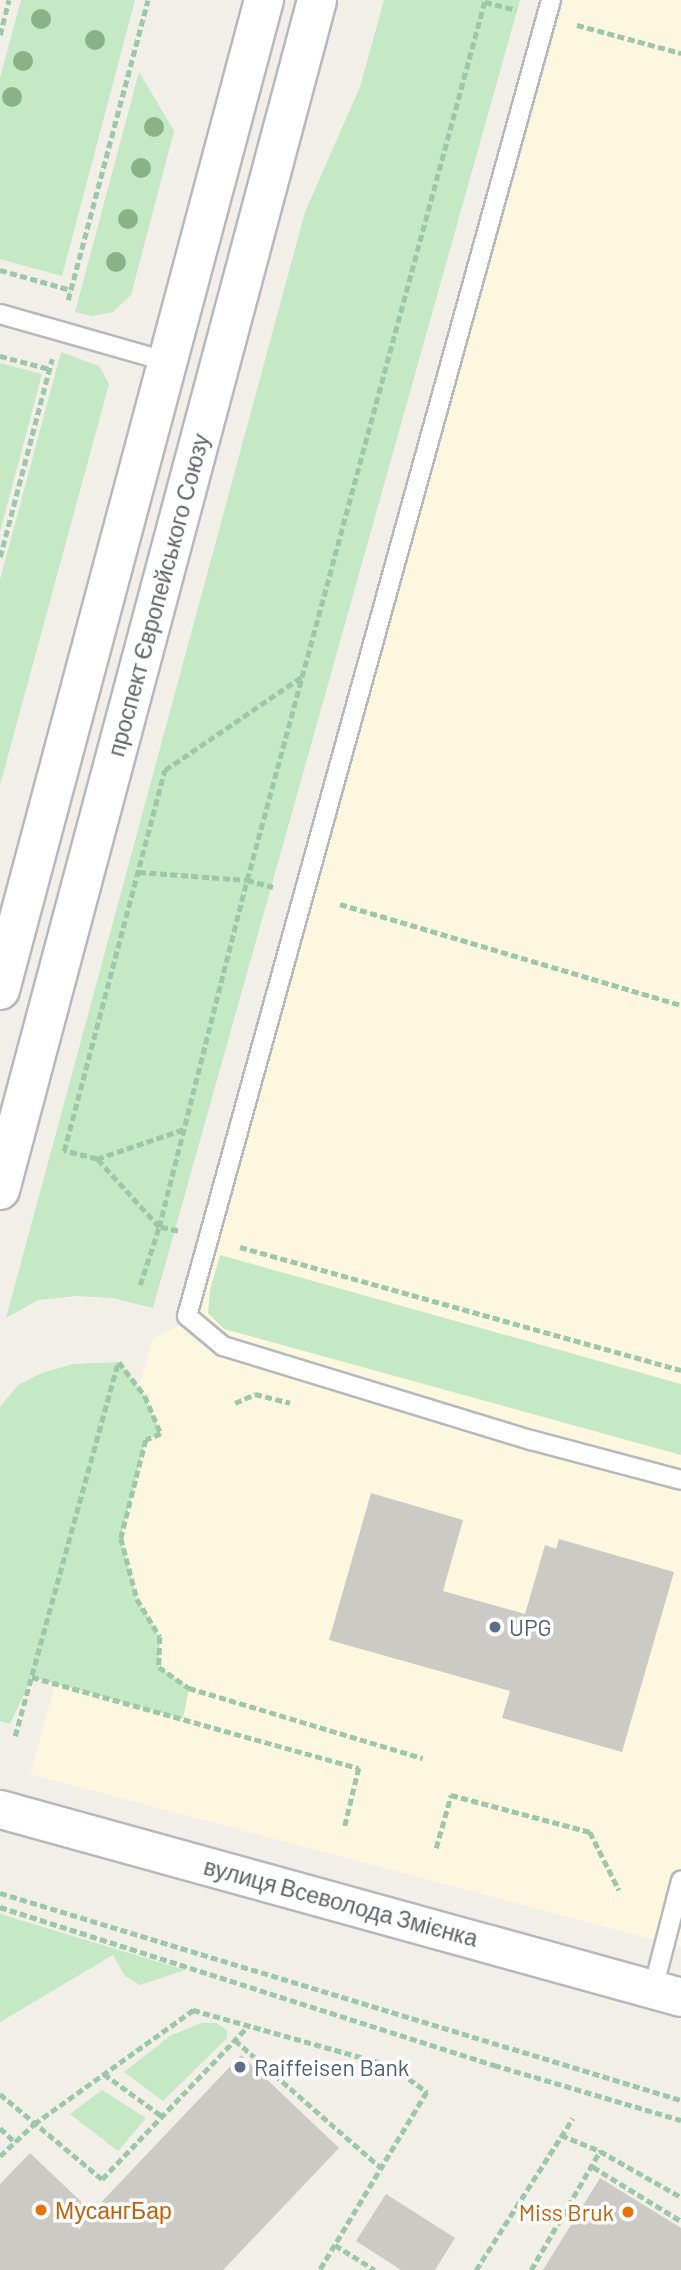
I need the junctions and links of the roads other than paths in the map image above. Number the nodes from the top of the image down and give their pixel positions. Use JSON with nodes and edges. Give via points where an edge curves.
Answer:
{"nodes":[{"id":1,"x":264,"y":0,"type":"edge"},
{"id":2,"x":317,"y":0,"type":"edge"},
{"id":3,"x":551,"y":0,"type":"edge"},
{"id":4,"x":0,"y":314,"type":"edge"},
{"id":5,"x":168,"y":362,"type":"junction"},
{"id":6,"x":0,"y":990,"type":"edge"},
{"id":7,"x":0,"y":1190,"type":"edge"},
{"id":8,"x":681,"y":1480,"type":"edge"},
{"id":9,"x":0,"y":1809,"type":"edge"},
{"id":10,"x":681,"y":1881,"type":"edge"},
{"id":11,"x":667,"y":1993,"type":"edge"}],
"edges":[{"from":1,"to":5,"type":"main road"},
{"from":2,"to":7,"type":"main road","name":"проспект Європейського Союзу"},
{"from":3,"to":8,"type":"lane","via":[[187,1316],[223,1346],[531,1440]]},
{"from":4,"to":5,"type":"lane"},
{"from":5,"to":6,"type":"main road"},
{"from":9,"to":11,"type":"street","name":"вулиця Всеволода Змієнка"},
{"from":10,"to":11,"type":"lane"}]}
